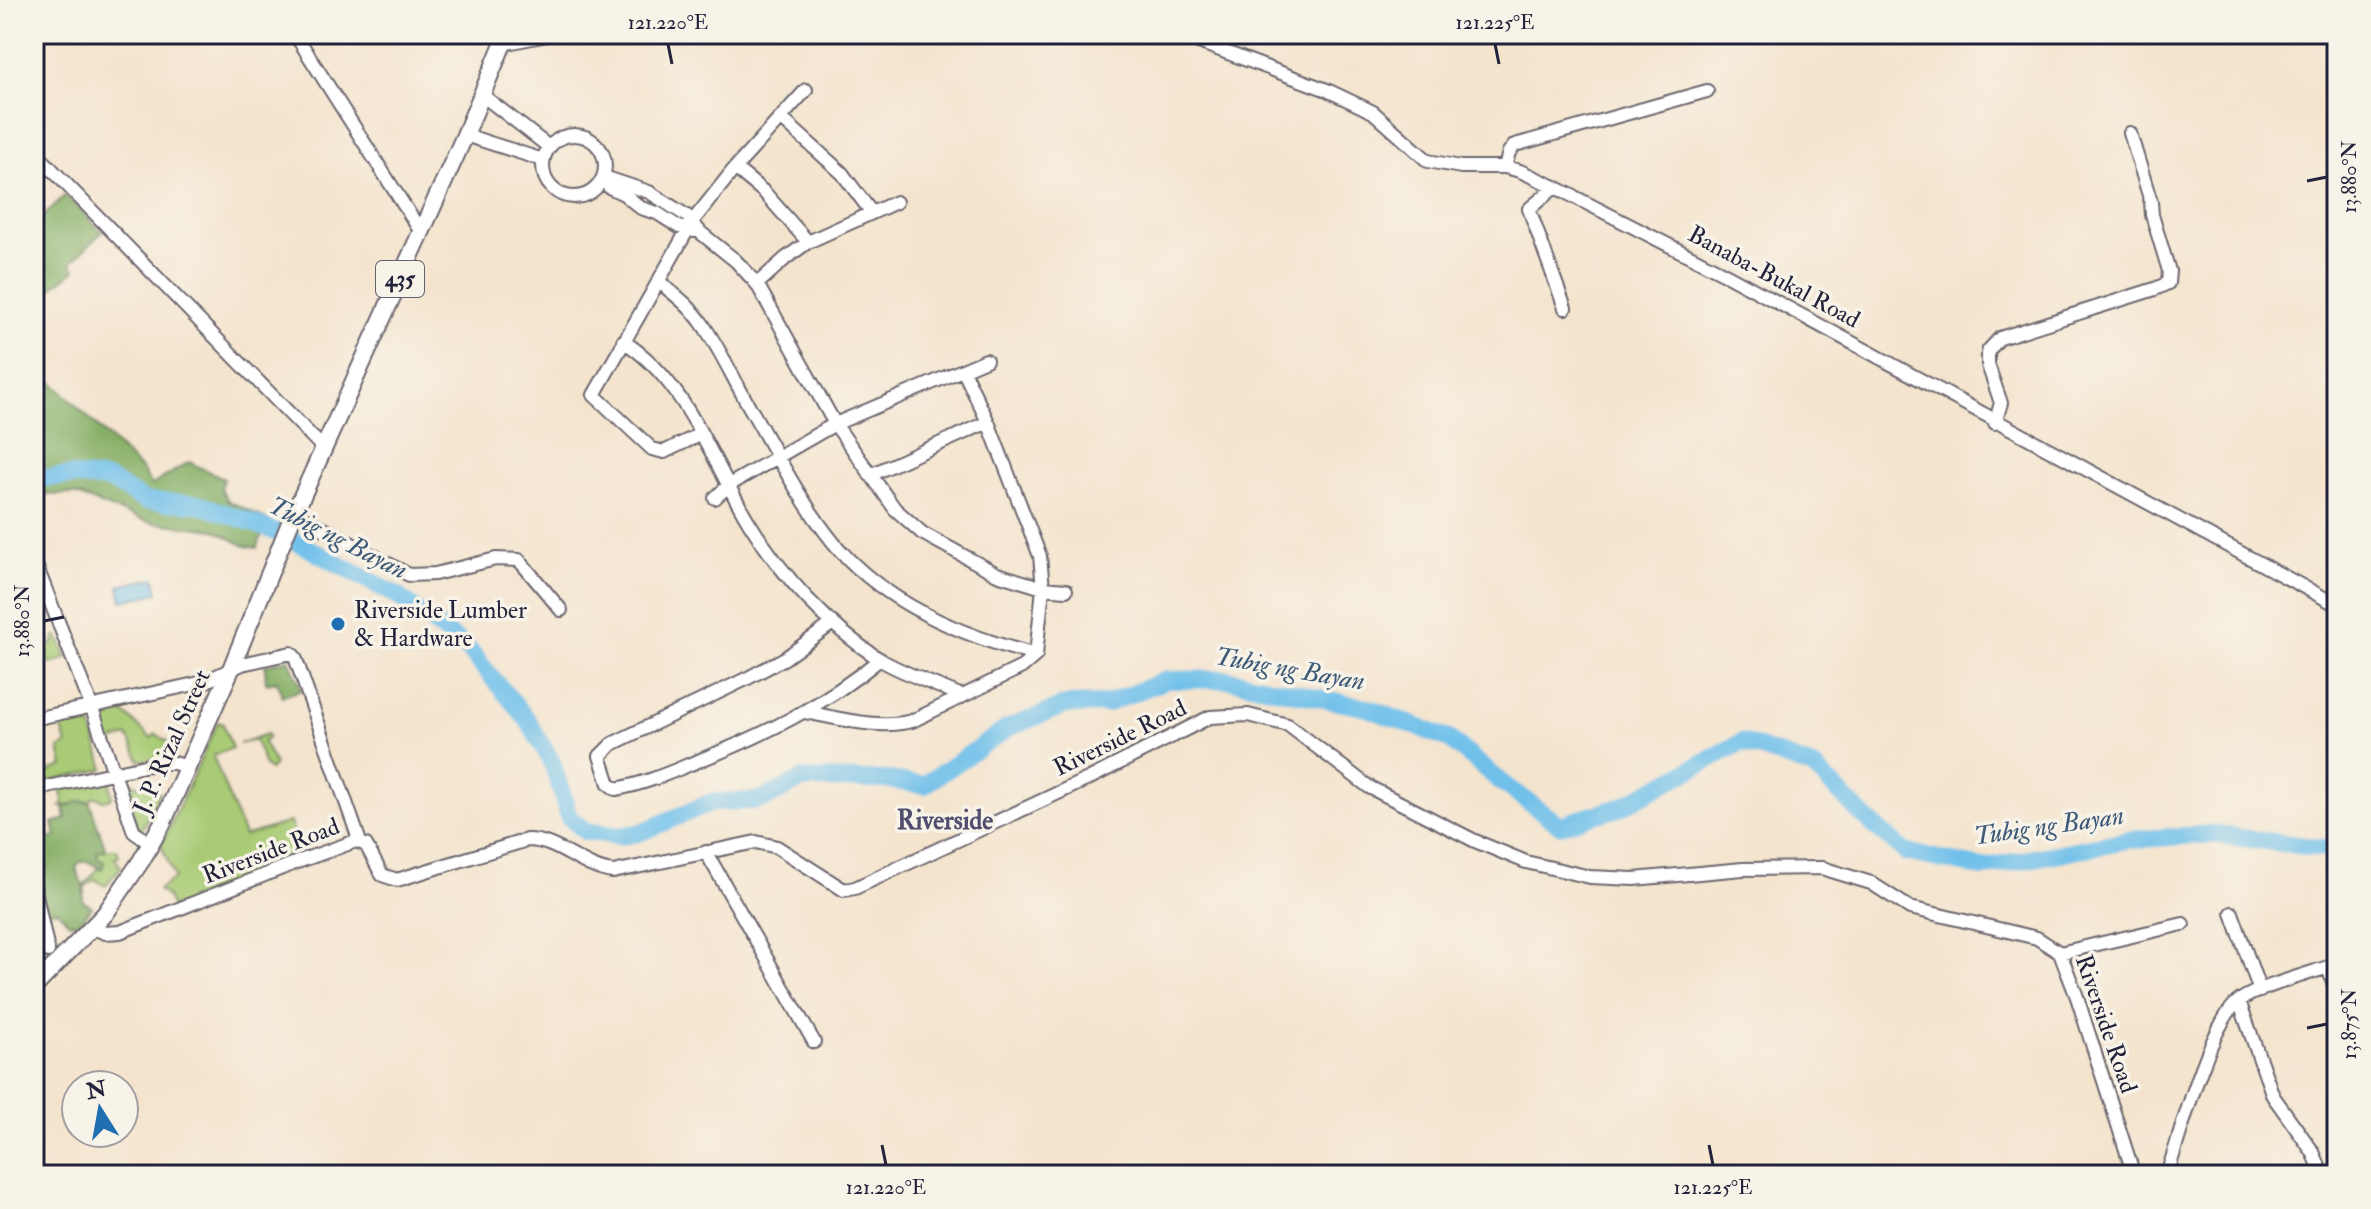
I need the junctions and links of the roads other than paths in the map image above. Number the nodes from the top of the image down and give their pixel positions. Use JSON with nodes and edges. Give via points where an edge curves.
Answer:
{"nodes":[{"id":1,"x":295,"y":34,"type":"edge"},
{"id":2,"x":552,"y":34,"type":"edge"},
{"id":3,"x":1177,"y":34,"type":"edge"},
{"id":4,"x":504,"y":39,"type":"edge"},
{"id":5,"x":806,"y":90,"type":"dead end"},
{"id":6,"x":1707,"y":91,"type":"dead end"},
{"id":7,"x":482,"y":95,"type":"junction"},
{"id":8,"x":781,"y":118,"type":"junction"},
{"id":9,"x":2130,"y":133,"type":"dead end"},
{"id":10,"x":465,"y":135,"type":"junction"},
{"id":11,"x":549,"y":147,"type":"junction"},
{"id":12,"x":34,"y":151,"type":"edge"},
{"id":13,"x":543,"y":160,"type":"junction"},
{"id":14,"x":1505,"y":167,"type":"junction"},
{"id":15,"x":735,"y":168,"type":"junction"},
{"id":16,"x":602,"y":180,"type":"junction"},
{"id":17,"x":1555,"y":187,"type":"junction"},
{"id":18,"x":896,"y":202,"type":"dead end"},
{"id":19,"x":872,"y":213,"type":"junction"},
{"id":20,"x":690,"y":226,"type":"junction"},
{"id":21,"x":421,"y":232,"type":"junction"},
{"id":22,"x":808,"y":242,"type":"junction"},
{"id":23,"x":658,"y":281,"type":"junction"},
{"id":24,"x":757,"y":284,"type":"junction"},
{"id":25,"x":1565,"y":308,"type":"dead end"},
{"id":26,"x":623,"y":341,"type":"junction"},
{"id":27,"x":986,"y":360,"type":"dead end"},
{"id":28,"x":963,"y":370,"type":"junction"},
{"id":29,"x":988,"y":422,"type":"junction"},
{"id":30,"x":1995,"y":423,"type":"junction"},
{"id":31,"x":835,"y":424,"type":"junction"},
{"id":32,"x":701,"y":434,"type":"junction"},
{"id":33,"x":325,"y":450,"type":"junction"},
{"id":34,"x":777,"y":456,"type":"junction"},
{"id":35,"x":870,"y":475,"type":"junction"},
{"id":36,"x":729,"y":485,"type":"junction"},
{"id":37,"x":715,"y":498,"type":"dead end"},
{"id":38,"x":292,"y":518,"type":"junction"},
{"id":39,"x":34,"y":560,"type":"edge"},
{"id":40,"x":1043,"y":588,"type":"junction"},
{"id":41,"x":1066,"y":590,"type":"dead end"},
{"id":42,"x":2337,"y":605,"type":"edge"},
{"id":43,"x":561,"y":610,"type":"dead end"},
{"id":44,"x":833,"y":623,"type":"junction"},
{"id":45,"x":1036,"y":655,"type":"junction"},
{"id":46,"x":880,"y":659,"type":"junction"},
{"id":47,"x":227,"y":671,"type":"junction"},
{"id":48,"x":962,"y":696,"type":"junction"},
{"id":49,"x":92,"y":708,"type":"junction"},
{"id":50,"x":805,"y":712,"type":"junction"},
{"id":51,"x":34,"y":719,"type":"edge"},
{"id":52,"x":185,"y":766,"type":"junction"},
{"id":53,"x":112,"y":772,"type":"junction"},
{"id":54,"x":34,"y":790,"type":"edge"},
{"id":55,"x":360,"y":842,"type":"junction"},
{"id":56,"x":148,"y":843,"type":"junction"},
{"id":57,"x":706,"y":852,"type":"junction"},
{"id":58,"x":34,"y":886,"type":"edge"},
{"id":59,"x":2232,"y":913,"type":"dead end"},
{"id":60,"x":2183,"y":924,"type":"dead end"},
{"id":61,"x":91,"y":927,"type":"junction"},
{"id":62,"x":2060,"y":953,"type":"junction"},
{"id":63,"x":34,"y":956,"type":"edge"},
{"id":64,"x":54,"y":956,"type":"junction"},
{"id":65,"x":2332,"y":966,"type":"edge"},
{"id":66,"x":34,"y":987,"type":"edge"},
{"id":67,"x":2260,"y":991,"type":"junction"},
{"id":68,"x":2337,"y":994,"type":"edge"},
{"id":69,"x":2239,"y":1001,"type":"junction"},
{"id":70,"x":814,"y":1042,"type":"dead end"},
{"id":71,"x":2134,"y":1175,"type":"edge"},
{"id":72,"x":2167,"y":1175,"type":"edge"},
{"id":73,"x":2323,"y":1175,"type":"edge"}],
"edges":[{"from":1,"to":21,"type":"street"},
{"from":2,"to":4,"type":"street"},
{"from":3,"to":14,"type":"street","name":"Banaba-Bukal Road","via":[[1373,112],[1428,161]]},
{"from":4,"to":7,"type":"main road","number":"435"},
{"from":5,"to":8,"type":"street"},
{"from":6,"to":14,"type":"street","via":[[1515,145]]},
{"from":7,"to":10,"type":"main road","number":"435"},
{"from":7,"to":11,"type":"street"},
{"from":8,"to":15,"type":"street"},
{"from":8,"to":19,"type":"street","via":[[842,173]]},
{"from":9,"to":30,"type":"street","via":[[2168,283],[2000,338],[1988,351],[2001,403]]},
{"from":10,"to":13,"type":"street"},
{"from":10,"to":21,"type":"main road","number":"435"},
{"from":11,"to":13,"type":"street"},
{"from":11,"to":16,"type":"street","via":[[573,135],[590,139],[606,161]]},
{"from":12,"to":33,"type":"street"},
{"from":13,"to":16,"type":"street","via":[[546,180],[560,195],[590,194]]},
{"from":14,"to":17,"type":"street","name":"Banaba-Bukal Road"},
{"from":15,"to":20,"type":"street"},
{"from":15,"to":22,"type":"street"},
{"from":16,"to":20,"type":"street","via":[[641,208],[660,208]]},
{"from":17,"to":25,"type":"street","via":[[1529,209]]},
{"from":17,"to":30,"type":"street","name":"Banaba-Bukal Road"},
{"from":18,"to":19,"type":"street"},
{"from":19,"to":22,"type":"street"},
{"from":20,"to":23,"type":"street"},
{"from":20,"to":24,"type":"street"},
{"from":21,"to":33,"type":"main road","number":"435"},
{"from":22,"to":24,"type":"street"},
{"from":23,"to":26,"type":"street"},
{"from":23,"to":34,"type":"street","via":[[702,322]]},
{"from":24,"to":31,"type":"street"},
{"from":26,"to":32,"type":"street","via":[[661,372]]},
{"from":26,"to":32,"type":"street","via":[[594,395],[652,449],[664,452]]},
{"from":27,"to":28,"type":"street"},
{"from":28,"to":29,"type":"street"},
{"from":28,"to":31,"type":"street"},
{"from":29,"to":35,"type":"street"},
{"from":29,"to":40,"type":"street","via":[[1040,556]]},
{"from":30,"to":42,"type":"street","name":"Banaba-Bukal Road"},
{"from":31,"to":34,"type":"street"},
{"from":31,"to":35,"type":"street"},
{"from":32,"to":36,"type":"street"},
{"from":33,"to":38,"type":"main road","number":"435"},
{"from":34,"to":36,"type":"street"},
{"from":34,"to":45,"type":"street","via":[[834,543],[866,574],[947,627]]},
{"from":35,"to":40,"type":"street","via":[[895,509],[922,533],[997,574]]},
{"from":36,"to":37,"type":"street"},
{"from":36,"to":44,"type":"street","via":[[785,575]]},
{"from":38,"to":43,"type":"street","via":[[409,575],[496,559],[519,560]]},
{"from":38,"to":47,"type":"main road","name":"J. P. Rizal Street","number":"435"},
{"from":39,"to":49,"type":"street"},
{"from":40,"to":41,"type":"street"},
{"from":40,"to":45,"type":"street"},
{"from":44,"to":46,"type":"street"},
{"from":44,"to":50,"type":"street","via":[[785,658],[612,744],[600,756],[602,768],[616,789],[638,785]]},
{"from":45,"to":48,"type":"street"},
{"from":46,"to":48,"type":"street"},
{"from":46,"to":50,"type":"street"},
{"from":47,"to":49,"type":"street","via":[[204,682]]},
{"from":47,"to":52,"type":"main road","name":"J. P. Rizal Street","number":"435"},
{"from":47,"to":55,"type":"street","via":[[286,653],[295,657]]},
{"from":48,"to":50,"type":"street","via":[[899,724]]},
{"from":49,"to":51,"type":"street"},
{"from":49,"to":53,"type":"street"},
{"from":52,"to":53,"type":"street","via":[[158,763]]},
{"from":52,"to":56,"type":"main road","name":"J. P. Rizal Street","number":"435"},
{"from":53,"to":54,"type":"street"},
{"from":53,"to":56,"type":"street","via":[[134,832]]},
{"from":55,"to":57,"type":"street","name":"Riverside Road","via":[[382,875],[397,880],[527,840],[549,843],[596,870],[613,872]]},
{"from":55,"to":61,"type":"street","name":"Riverside Road","via":[[120,932]]},
{"from":56,"to":61,"type":"main road","name":"J. P. Rizal Street","number":"435","via":[[105,914]]},
{"from":57,"to":62,"type":"street","name":"Riverside Road","via":[[766,843],[844,890],[855,888],[1210,717],[1248,715],[1288,725],[1369,787],[1526,862],[1590,877],[1634,879],[1822,868],[1871,883],[1910,908],[2037,938]]},
{"from":57,"to":70,"type":"street"},
{"from":58,"to":64,"type":"street"},
{"from":59,"to":67,"type":"street"},
{"from":60,"to":62,"type":"street"},
{"from":61,"to":64,"type":"main road","name":"J. P. Rizal Street","number":"435"},
{"from":62,"to":71,"type":"street","name":"Riverside Road"},
{"from":63,"to":64,"type":"street"},
{"from":64,"to":66,"type":"main road","name":"J. P. Rizal Street","number":"435"},
{"from":65,"to":67,"type":"street"},
{"from":65,"to":68,"type":"street"},
{"from":67,"to":69,"type":"street"},
{"from":69,"to":72,"type":"street","via":[[2221,1021]]},
{"from":69,"to":73,"type":"street","via":[[2273,1096]]}]}
